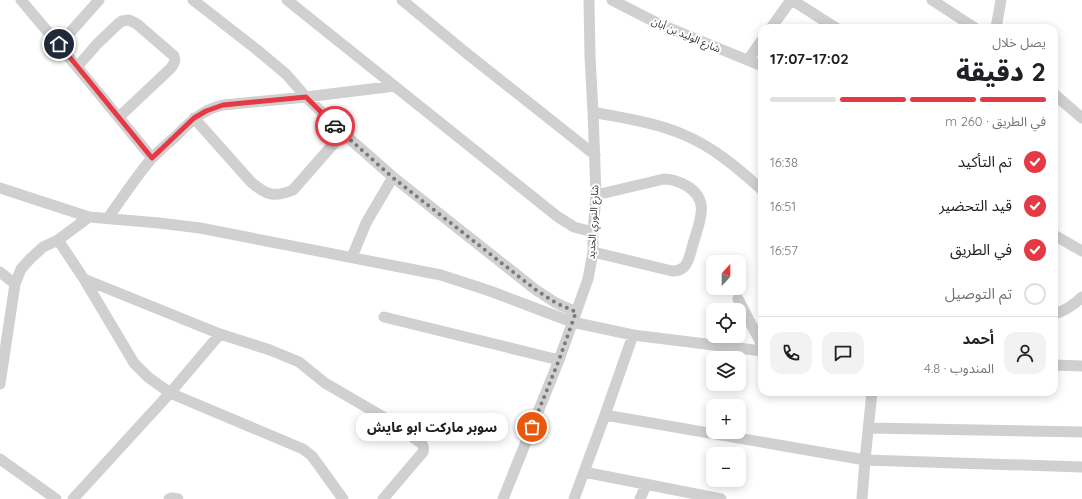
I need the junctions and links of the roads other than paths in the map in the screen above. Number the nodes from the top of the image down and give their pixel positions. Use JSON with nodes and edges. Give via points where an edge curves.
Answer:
{"nodes":[{"id":1,"x":21,"y":0,"type":"edge"},
{"id":2,"x":99,"y":0,"type":"edge"},
{"id":3,"x":193,"y":0,"type":"edge"},
{"id":4,"x":287,"y":0,"type":"edge"},
{"id":5,"x":402,"y":0,"type":"edge"},
{"id":6,"x":612,"y":0,"type":"edge"},
{"id":7,"x":791,"y":0,"type":"edge"},
{"id":8,"x":932,"y":0,"type":"edge"},
{"id":9,"x":1001,"y":0,"type":"edge"},
{"id":10,"x":585,"y":1,"type":"edge"},
{"id":11,"x":774,"y":24,"type":"edge"},
{"id":12,"x":830,"y":24,"type":"edge"},
{"id":13,"x":969,"y":24,"type":"edge"},
{"id":14,"x":997,"y":24,"type":"edge"},
{"id":15,"x":59,"y":44,"type":"junction"},
{"id":16,"x":758,"y":46,"type":"edge"},
{"id":17,"x":748,"y":60,"type":"junction"},
{"id":18,"x":758,"y":64,"type":"edge"},
{"id":19,"x":77,"y":67,"type":"junction"},
{"id":20,"x":395,"y":86,"type":"junction"},
{"id":21,"x":306,"y":97,"type":"junction"},
{"id":22,"x":1058,"y":97,"type":"edge"},
{"id":23,"x":593,"y":112,"type":"junction"},
{"id":24,"x":119,"y":117,"type":"junction"},
{"id":25,"x":194,"y":118,"type":"junction"},
{"id":26,"x":1082,"y":118,"type":"edge"},
{"id":27,"x":343,"y":133,"type":"junction"},
{"id":28,"x":595,"y":155,"type":"junction"},
{"id":29,"x":152,"y":158,"type":"junction"},
{"id":30,"x":392,"y":177,"type":"junction"},
{"id":31,"x":758,"y":187,"type":"edge"},
{"id":32,"x":0,"y":188,"type":"edge"},
{"id":33,"x":596,"y":195,"type":"junction"},
{"id":34,"x":89,"y":217,"type":"junction"},
{"id":35,"x":108,"y":218,"type":"junction"},
{"id":36,"x":593,"y":232,"type":"junction"},
{"id":37,"x":1058,"y":237,"type":"edge"},
{"id":38,"x":58,"y":240,"type":"junction"},
{"id":39,"x":1082,"y":251,"type":"edge"},
{"id":40,"x":593,"y":252,"type":"junction"},
{"id":41,"x":352,"y":258,"type":"junction"},
{"id":42,"x":0,"y":272,"type":"edge"},
{"id":43,"x":84,"y":279,"type":"junction"},
{"id":44,"x":15,"y":284,"type":"junction"},
{"id":45,"x":1082,"y":298,"type":"edge"},
{"id":46,"x":738,"y":299,"type":"dead end"},
{"id":47,"x":1058,"y":312,"type":"edge"},
{"id":48,"x":384,"y":317,"type":"dead end"},
{"id":49,"x":574,"y":317,"type":"junction"},
{"id":50,"x":220,"y":334,"type":"junction"},
{"id":51,"x":633,"y":334,"type":"junction"},
{"id":52,"x":758,"y":337,"type":"edge"},
{"id":53,"x":758,"y":350,"type":"edge"},
{"id":54,"x":559,"y":360,"type":"junction"},
{"id":55,"x":1058,"y":365,"type":"edge"},
{"id":56,"x":1082,"y":366,"type":"edge"},
{"id":57,"x":0,"y":384,"type":"edge"},
{"id":58,"x":170,"y":393,"type":"junction"},
{"id":59,"x":872,"y":396,"type":"edge"},
{"id":60,"x":605,"y":415,"type":"junction"},
{"id":61,"x":869,"y":428,"type":"junction"},
{"id":62,"x":1082,"y":432,"type":"edge"},
{"id":63,"x":0,"y":459,"type":"edge"},
{"id":64,"x":865,"y":460,"type":"junction"},
{"id":65,"x":1082,"y":467,"type":"edge"},
{"id":66,"x":584,"y":472,"type":"junction"},
{"id":67,"x":646,"y":485,"type":"junction"},
{"id":68,"x":56,"y":499,"type":"edge"},
{"id":69,"x":73,"y":499,"type":"edge"},
{"id":70,"x":169,"y":499,"type":"edge"},
{"id":71,"x":178,"y":499,"type":"edge"},
{"id":72,"x":343,"y":499,"type":"edge"},
{"id":73,"x":383,"y":499,"type":"edge"},
{"id":74,"x":503,"y":499,"type":"edge"},
{"id":75,"x":574,"y":499,"type":"edge"},
{"id":76,"x":640,"y":499,"type":"edge"},
{"id":77,"x":721,"y":499,"type":"edge"},
{"id":78,"x":862,"y":499,"type":"edge"}],
"edges":[{"from":1,"to":15,"type":"street"},
{"from":2,"to":15,"type":"street"},
{"from":3,"to":21,"type":"street","via":[[286,74]]},
{"from":4,"to":20,"type":"street"},
{"from":5,"to":28,"type":"street"},
{"from":6,"to":17,"type":"street","name":"شارع الوليد بن أبان","via":[[657,23]]},
{"from":7,"to":11,"type":"street"},
{"from":7,"to":12,"type":"street"},
{"from":8,"to":13,"type":"street"},
{"from":9,"to":14,"type":"street"},
{"from":10,"to":23,"type":"street","name":"شارع النوري الحديد"},
{"from":15,"to":19,"type":"street"},
{"from":16,"to":17,"type":"street"},
{"from":17,"to":18,"type":"street","name":"شارع الوليد بن أبان"},
{"from":19,"to":24,"type":"street"},
{"from":19,"to":24,"type":"street","via":[[118,24],[129,20],[146,31],[174,56],[171,68]]},
{"from":20,"to":21,"type":"street"},
{"from":20,"to":36,"type":"street","via":[[558,217],[574,227]]},
{"from":21,"to":25,"type":"street","via":[[223,105]]},
{"from":21,"to":27,"type":"street"},
{"from":22,"to":26,"type":"street"},
{"from":23,"to":28,"type":"street","name":"شارع النوري الحديد"},
{"from":23,"to":31,"type":"street","via":[[661,126],[682,134],[726,159]]},
{"from":24,"to":29,"type":"street"},
{"from":25,"to":27,"type":"street","via":[[251,182],[259,189],[275,195],[293,190]]},
{"from":25,"to":29,"type":"street"},
{"from":27,"to":30,"type":"street"},
{"from":28,"to":33,"type":"street","name":"شارع النوري الحديد"},
{"from":29,"to":35,"type":"street"},
{"from":30,"to":41,"type":"street","via":[[366,223]]},
{"from":30,"to":49,"type":"street"},
{"from":32,"to":34,"type":"street"},
{"from":33,"to":36,"type":"street","name":"شارع النوري الحديد"},
{"from":33,"to":40,"type":"street","via":[[670,179],[693,189],[699,197],[702,210],[689,258],[683,267],[677,270],[672,271]]},
{"from":34,"to":35,"type":"street"},
{"from":34,"to":38,"type":"street"},
{"from":35,"to":41,"type":"street","via":[[200,228]]},
{"from":36,"to":40,"type":"street","name":"شارع النوري الحديد"},
{"from":37,"to":39,"type":"street"},
{"from":38,"to":43,"type":"street"},
{"from":38,"to":44,"type":"street","via":[[43,247],[30,259],[21,269]]},
{"from":40,"to":49,"type":"street","name":"شارع النوري الحديد","via":[[588,279]]},
{"from":41,"to":49,"type":"street","via":[[442,275]]},
{"from":42,"to":44,"type":"street"},
{"from":43,"to":50,"type":"street"},
{"from":43,"to":58,"type":"street","via":[[134,363]]},
{"from":44,"to":57,"type":"street"},
{"from":45,"to":47,"type":"street"},
{"from":46,"to":52,"type":"street"},
{"from":48,"to":54,"type":"street"},
{"from":49,"to":51,"type":"street"},
{"from":49,"to":54,"type":"street","name":"شارع النوري الحديد"},
{"from":50,"to":58,"type":"street"},
{"from":50,"to":73,"type":"street","via":[[299,362],[325,383],[386,418],[424,446],[423,452]]},
{"from":51,"to":53,"type":"street"},
{"from":51,"to":60,"type":"street"},
{"from":54,"to":74,"type":"street","name":"شارع النوري الحديد"},
{"from":55,"to":56,"type":"street"},
{"from":58,"to":69,"type":"street"},
{"from":58,"to":72,"type":"street","via":[[303,449],[312,456]]},
{"from":59,"to":61,"type":"street"},
{"from":60,"to":64,"type":"street"},
{"from":60,"to":66,"type":"street"},
{"from":61,"to":62,"type":"street"},
{"from":61,"to":64,"type":"street"},
{"from":63,"to":68,"type":"street"},
{"from":64,"to":65,"type":"street"},
{"from":64,"to":78,"type":"street"},
{"from":66,"to":67,"type":"street"},
{"from":66,"to":75,"type":"street"},
{"from":67,"to":76,"type":"street"},
{"from":67,"to":77,"type":"street"},
{"from":70,"to":71,"type":"street"}]}
